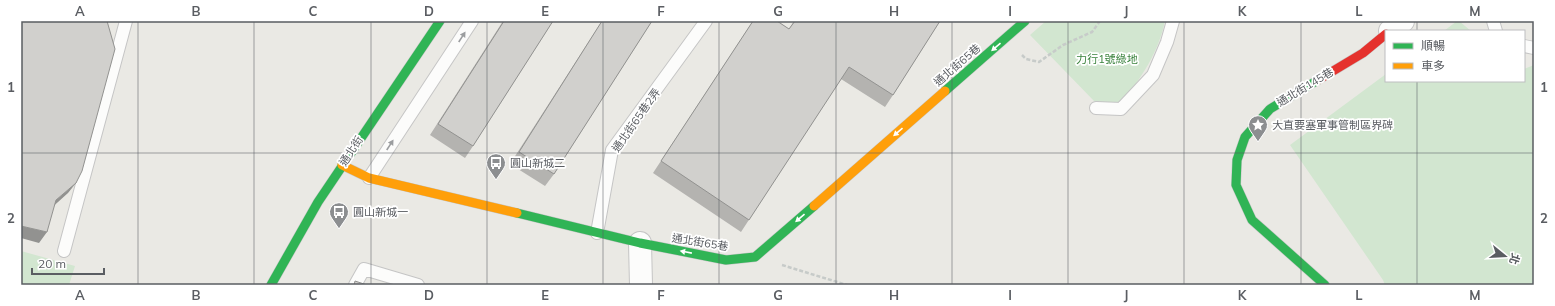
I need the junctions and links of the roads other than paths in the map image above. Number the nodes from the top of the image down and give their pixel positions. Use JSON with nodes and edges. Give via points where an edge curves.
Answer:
{"nodes":[{"id":1,"x":126,"y":21,"type":"edge"},
{"id":2,"x":440,"y":21,"type":"edge"},
{"id":3,"x":472,"y":21,"type":"edge"},
{"id":4,"x":706,"y":21,"type":"edge"},
{"id":5,"x":1025,"y":21,"type":"edge"},
{"id":6,"x":1173,"y":21,"type":"edge"},
{"id":7,"x":1403,"y":21,"type":"edge"},
{"id":8,"x":1391,"y":30,"type":"edge"},
{"id":9,"x":1385,"y":35,"type":"edge"},
{"id":10,"x":1096,"y":108,"type":"dead end"},
{"id":11,"x":342,"y":166,"type":"junction"},
{"id":12,"x":369,"y":178,"type":"junction"},
{"id":13,"x":597,"y":234,"type":"junction"},
{"id":14,"x":640,"y":244,"type":"junction"},
{"id":15,"x":64,"y":252,"type":"dead end"},
{"id":16,"x":271,"y":285,"type":"edge"},
{"id":17,"x":355,"y":285,"type":"edge"},
{"id":18,"x":418,"y":285,"type":"edge"},
{"id":19,"x":641,"y":285,"type":"edge"},
{"id":20,"x":1325,"y":285,"type":"edge"}],
"edges":[{"from":1,"to":15,"type":"lane"},
{"from":2,"to":11,"type":"street","name":"通北街"},
{"from":12,"to":3,"type":"lane","one_way":true},
{"from":4,"to":13,"type":"lane","name":"通北街65巷2弄","via":[[612,150]]},
{"from":5,"to":14,"type":"street","name":"通北街65巷","one_way":true,"via":[[755,257],[726,260]]},
{"from":6,"to":10,"type":"lane","via":[[1153,75],[1121,109]]},
{"from":7,"to":8,"type":"street"},
{"from":9,"to":20,"type":"street","name":"通北街145巷","via":[[1363,53],[1270,109],[1245,137],[1237,160],[1236,185],[1252,220]]},
{"from":11,"to":12,"type":"street","name":"通北街65巷"},
{"from":11,"to":16,"type":"street","name":"通北街","via":[[318,202]]},
{"from":12,"to":13,"type":"street","name":"通北街65巷"},
{"from":13,"to":14,"type":"street","name":"通北街65巷"},
{"from":14,"to":19,"type":"street"},
{"from":17,"to":18,"type":"lane","via":[[364,268]]}]}
